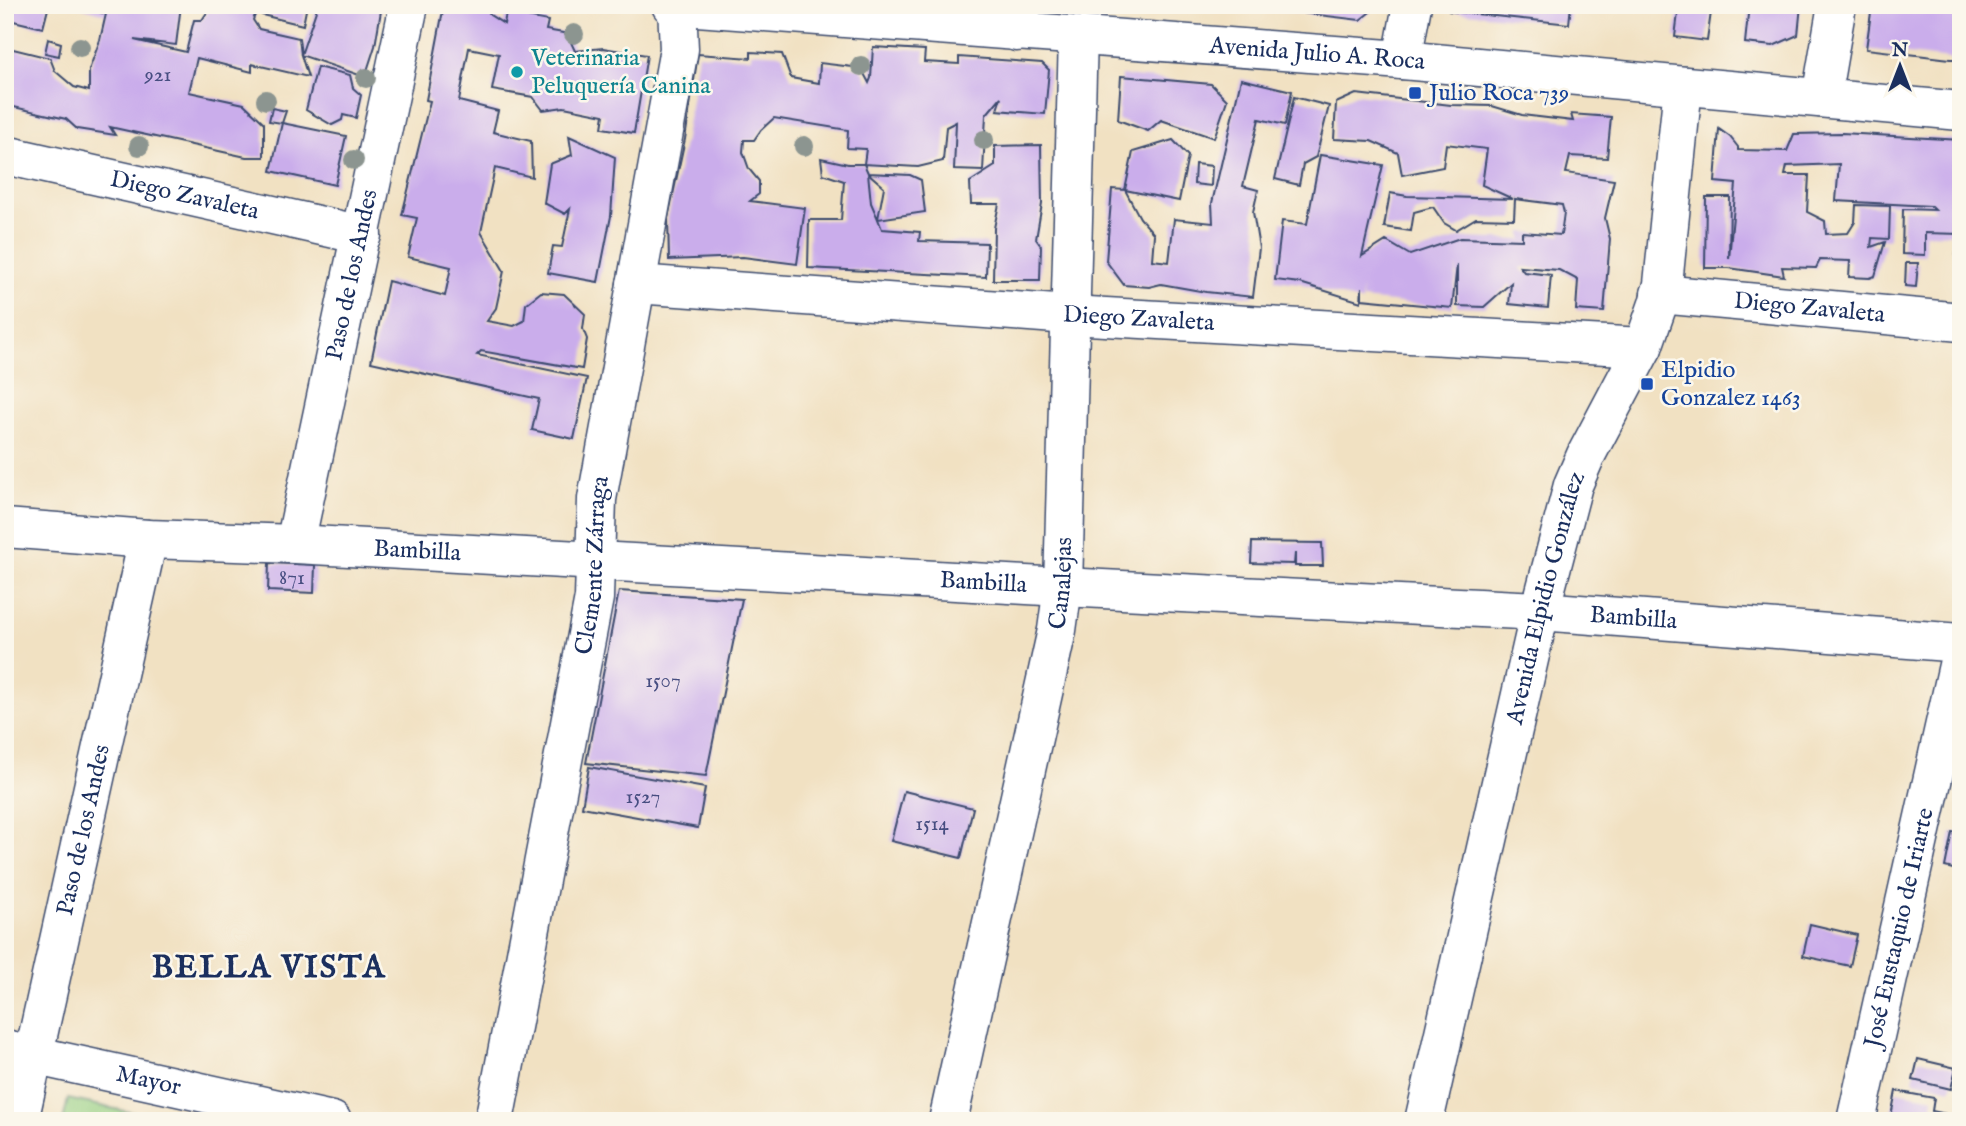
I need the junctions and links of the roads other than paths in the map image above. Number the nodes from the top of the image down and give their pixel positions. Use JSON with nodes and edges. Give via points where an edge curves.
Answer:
{"nodes":[{"id":1,"x":409,"y":5,"type":"edge"},
{"id":2,"x":671,"y":5,"type":"edge"},
{"id":3,"x":1412,"y":5,"type":"edge"},
{"id":4,"x":1837,"y":5,"type":"edge"},
{"id":5,"x":677,"y":6,"type":"edge"},
{"id":6,"x":1019,"y":19,"type":"edge"},
{"id":7,"x":1077,"y":36,"type":"junction"},
{"id":8,"x":1402,"y":60,"type":"junction"},
{"id":9,"x":1683,"y":86,"type":"junction"},
{"id":10,"x":1821,"y":98,"type":"junction"},
{"id":11,"x":1961,"y":111,"type":"edge"},
{"id":12,"x":5,"y":155,"type":"edge"},
{"id":13,"x":362,"y":235,"type":"junction"},
{"id":14,"x":636,"y":284,"type":"junction"},
{"id":15,"x":1660,"y":294,"type":"junction"},
{"id":16,"x":1070,"y":315,"type":"junction"},
{"id":17,"x":1961,"y":322,"type":"edge"},
{"id":18,"x":1643,"y":346,"type":"junction"},
{"id":19,"x":5,"y":528,"type":"edge"},
{"id":20,"x":148,"y":539,"type":"junction"},
{"id":21,"x":295,"y":544,"type":"junction"},
{"id":22,"x":596,"y":560,"type":"junction"},
{"id":23,"x":1063,"y":587,"type":"junction"},
{"id":24,"x":1540,"y":611,"type":"junction"},
{"id":25,"x":1961,"y":643,"type":"edge"},
{"id":26,"x":1961,"y":652,"type":"edge"},
{"id":27,"x":19,"y":1052,"type":"edge"},
{"id":28,"x":19,"y":1121,"type":"edge"},
{"id":29,"x":332,"y":1121,"type":"edge"},
{"id":30,"x":494,"y":1121,"type":"edge"},
{"id":31,"x":948,"y":1121,"type":"edge"},
{"id":32,"x":1424,"y":1121,"type":"edge"},
{"id":33,"x":1856,"y":1121,"type":"edge"}],
"edges":[{"from":1,"to":13,"type":"street","name":"Paso de los Andes"},
{"from":2,"to":5,"type":"street","name":"Avenida Julio A. Roca"},
{"from":3,"to":8,"type":"street"},
{"from":4,"to":10,"type":"street"},
{"from":5,"to":6,"type":"street","name":"Avenida Julio A. Roca"},
{"from":5,"to":14,"type":"street","name":"Clemente Zárraga","via":[[679,49]]},
{"from":6,"to":7,"type":"street","name":"Avenida Julio A. Roca"},
{"from":7,"to":8,"type":"street","name":"Avenida Julio A. Roca"},
{"from":7,"to":16,"type":"street","name":"Canalejas"},
{"from":8,"to":9,"type":"street","name":"Avenida Julio A. Roca"},
{"from":9,"to":10,"type":"street","name":"Avenida Julio A. Roca"},
{"from":9,"to":15,"type":"street","name":"Avenida Elpidio González"},
{"from":10,"to":11,"type":"street","name":"Avenida Julio A. Roca"},
{"from":12,"to":13,"type":"street","name":"Diego Zavaleta"},
{"from":13,"to":21,"type":"street","name":"Paso de los Andes"},
{"from":14,"to":16,"type":"street","name":"Diego Zavaleta"},
{"from":14,"to":22,"type":"street","name":"Clemente Zárraga","via":[[597,499]]},
{"from":15,"to":17,"type":"street","name":"Diego Zavaleta"},
{"from":15,"to":18,"type":"street","name":"Avenida Elpidio González"},
{"from":16,"to":18,"type":"street","name":"Diego Zavaleta"},
{"from":16,"to":23,"type":"street","name":"Canalejas"},
{"from":18,"to":24,"type":"street","name":"Avenida Elpidio González","via":[[1573,485]]},
{"from":19,"to":20,"type":"street","name":"Bambilla"},
{"from":20,"to":21,"type":"street","name":"Bambilla"},
{"from":20,"to":27,"type":"street","name":"Paso de los Andes"},
{"from":21,"to":22,"type":"street","name":"Bambilla"},
{"from":22,"to":23,"type":"street","name":"Bambilla"},
{"from":22,"to":30,"type":"street","name":"Clemente Zárraga","via":[[594,598]]},
{"from":23,"to":24,"type":"street","name":"Bambilla"},
{"from":23,"to":31,"type":"street","name":"Canalejas"},
{"from":24,"to":25,"type":"street","name":"Bambilla"},
{"from":24,"to":32,"type":"street","name":"Avenida Elpidio González"},
{"from":26,"to":33,"type":"street","name":"José Eustaquio de Iriarte"},
{"from":27,"to":28,"type":"street","name":"Paso de los Andes"},
{"from":27,"to":29,"type":"street","name":"Mayor"}]}
